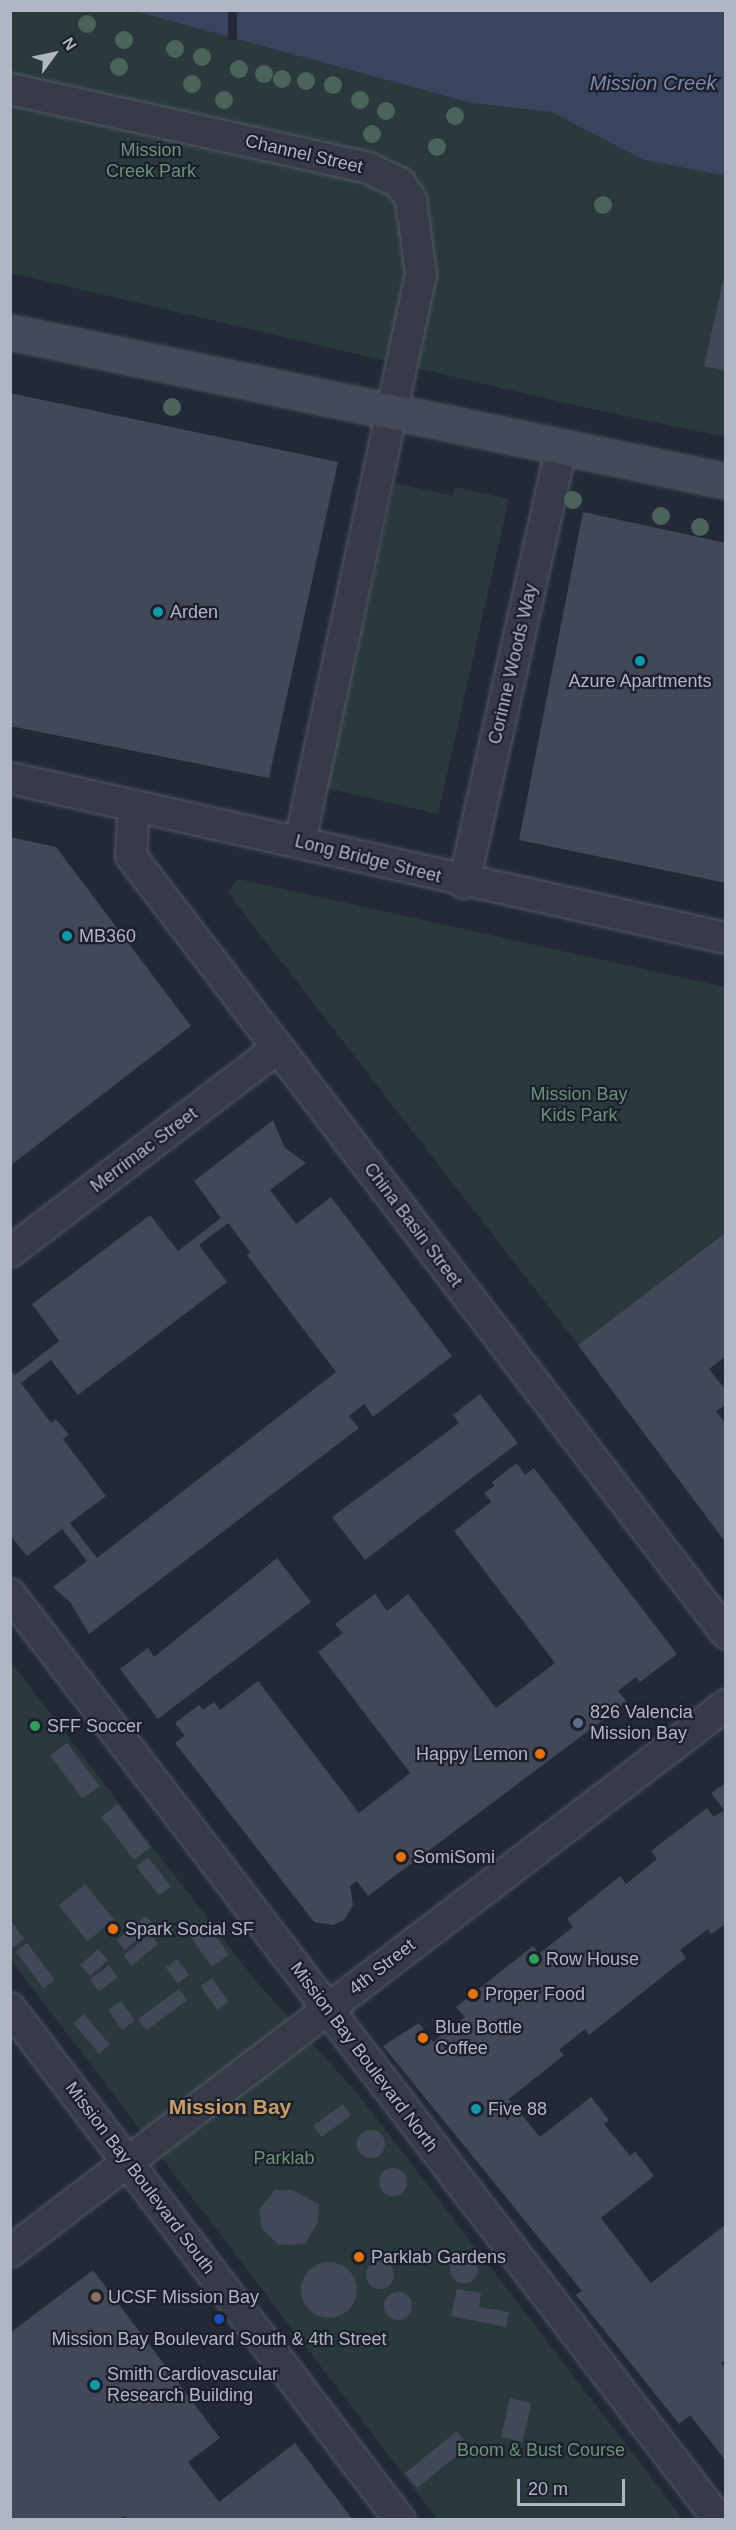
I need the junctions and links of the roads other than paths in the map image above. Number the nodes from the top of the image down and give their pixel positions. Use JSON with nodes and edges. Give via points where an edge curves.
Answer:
{"nodes":[{"id":1,"x":10,"y":89,"type":"edge"},
{"id":2,"x":10,"y":333,"type":"edge"},
{"id":3,"x":392,"y":412,"type":"junction"},
{"id":4,"x":562,"y":446,"type":"junction"},
{"id":5,"x":726,"y":481,"type":"edge"},
{"id":6,"x":10,"y":778,"type":"edge"},
{"id":7,"x":134,"y":807,"type":"junction"},
{"id":8,"x":300,"y":842,"type":"junction"},
{"id":9,"x":464,"y":883,"type":"junction"},
{"id":10,"x":726,"y":939,"type":"edge"},
{"id":11,"x":278,"y":1048,"type":"junction"},
{"id":12,"x":10,"y":1252,"type":"edge"},
{"id":13,"x":10,"y":1594,"type":"edge"},
{"id":14,"x":726,"y":1633,"type":"edge"},
{"id":15,"x":726,"y":1705,"type":"edge"},
{"id":16,"x":10,"y":2008,"type":"edge"},
{"id":17,"x":327,"y":2009,"type":"junction"},
{"id":18,"x":127,"y":2162,"type":"junction"},
{"id":19,"x":10,"y":2252,"type":"edge"},
{"id":20,"x":400,"y":2520,"type":"edge"},
{"id":21,"x":718,"y":2520,"type":"edge"}],
"edges":[{"from":1,"to":3,"type":"street","name":"Channel Street","via":[[368,168],[400,183],[411,200],[421,274]]},
{"from":2,"to":3,"type":"street"},
{"from":3,"to":4,"type":"street"},
{"from":3,"to":8,"type":"street"},
{"from":4,"to":5,"type":"street"},
{"from":4,"to":9,"type":"street","name":"Corinne Woods Way"},
{"from":6,"to":7,"type":"street","name":"Long Bridge Street"},
{"from":7,"to":8,"type":"street","name":"Long Bridge Street"},
{"from":7,"to":11,"type":"street","name":"China Basin Street","via":[[131,855]]},
{"from":8,"to":9,"type":"street","name":"Long Bridge Street"},
{"from":9,"to":10,"type":"street","name":"Long Bridge Street"},
{"from":11,"to":12,"type":"street","name":"Merrimac Street"},
{"from":11,"to":14,"type":"street","name":"China Basin Street"},
{"from":13,"to":17,"type":"street","name":"Mission Bay Boulevard North"},
{"from":15,"to":17,"type":"street","name":"4th Street"},
{"from":16,"to":18,"type":"street","name":"Mission Bay Boulevard South"},
{"from":17,"to":18,"type":"street","name":"4th Street"},
{"from":17,"to":21,"type":"street","name":"Mission Bay Boulevard North"},
{"from":18,"to":19,"type":"street","name":"4th Street"},
{"from":18,"to":20,"type":"street","name":"Mission Bay Boulevard South"}]}
